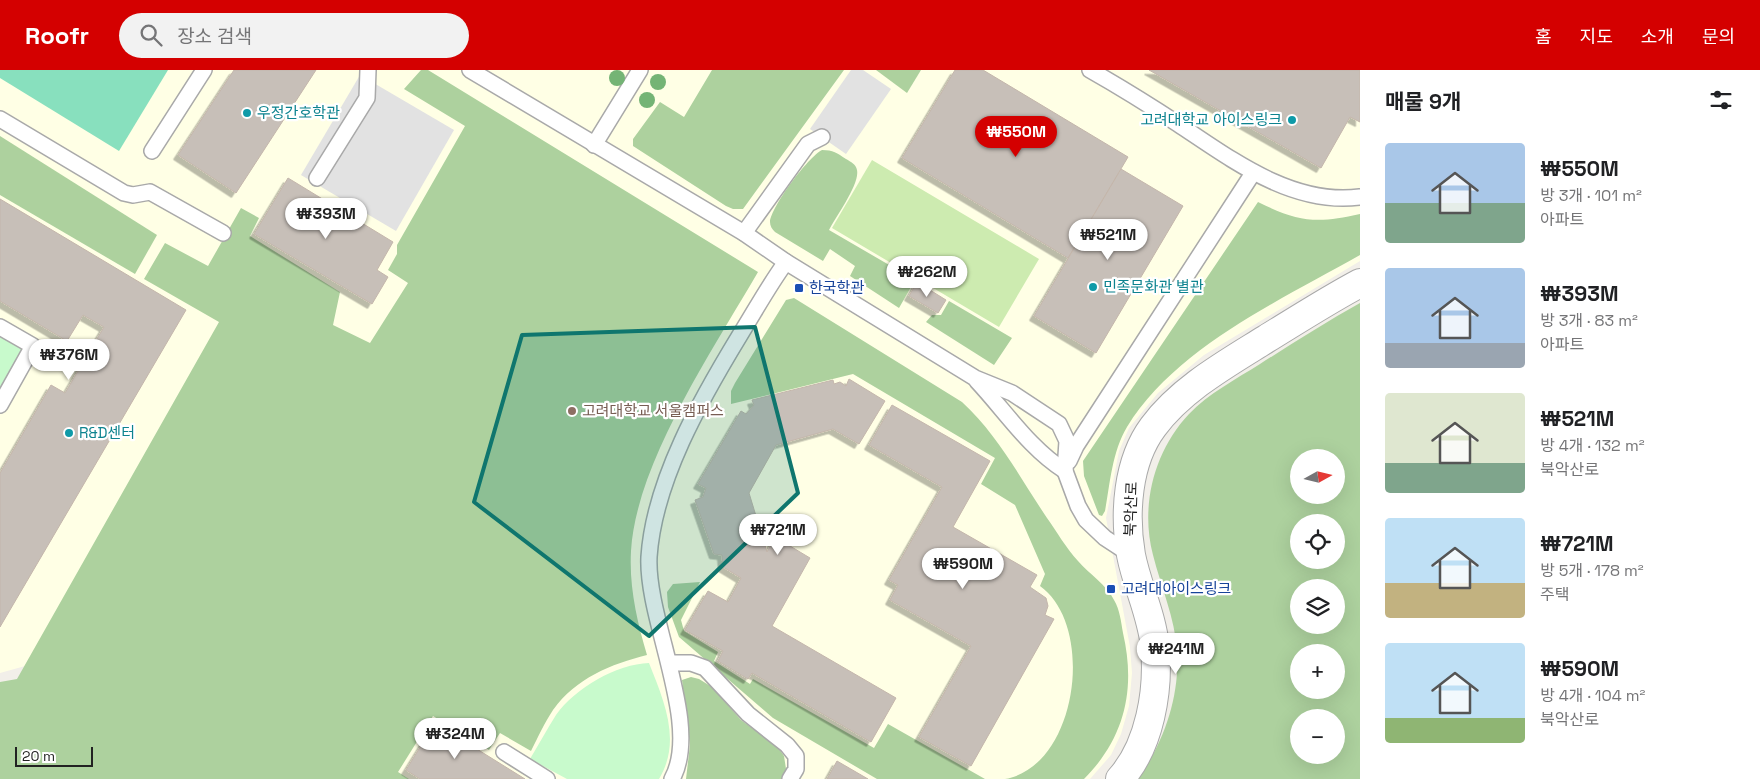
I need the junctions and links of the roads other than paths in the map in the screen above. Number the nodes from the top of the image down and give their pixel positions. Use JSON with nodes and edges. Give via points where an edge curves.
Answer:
{"nodes":[{"id":1,"x":204,"y":70,"type":"edge"},
{"id":2,"x":368,"y":70,"type":"edge"},
{"id":3,"x":470,"y":70,"type":"edge"},
{"id":4,"x":640,"y":70,"type":"edge"},
{"id":5,"x":1090,"y":70,"type":"edge"},
{"id":6,"x":0,"y":119,"type":"edge"},
{"id":7,"x":822,"y":137,"type":"dead end"},
{"id":8,"x":594,"y":145,"type":"junction"},
{"id":9,"x":152,"y":151,"type":"dead end"},
{"id":10,"x":1253,"y":173,"type":"junction"},
{"id":11,"x":317,"y":178,"type":"dead end"},
{"id":12,"x":1360,"y":196,"type":"edge"},
{"id":13,"x":223,"y":233,"type":"dead end"},
{"id":14,"x":744,"y":233,"type":"junction"},
{"id":15,"x":786,"y":262,"type":"junction"},
{"id":16,"x":1360,"y":283,"type":"edge"},
{"id":17,"x":0,"y":327,"type":"edge"},
{"id":18,"x":975,"y":378,"type":"junction"},
{"id":19,"x":0,"y":406,"type":"edge"},
{"id":20,"x":1065,"y":471,"type":"junction"},
{"id":21,"x":1132,"y":555,"type":"junction"},
{"id":22,"x":670,"y":663,"type":"junction"},
{"id":23,"x":504,"y":752,"type":"dead end"},
{"id":24,"x":547,"y":779,"type":"edge"},
{"id":25,"x":672,"y":779,"type":"edge"},
{"id":26,"x":790,"y":779,"type":"edge"},
{"id":27,"x":1120,"y":779,"type":"edge"}],
"edges":[{"from":1,"to":9,"type":"lane"},
{"from":2,"to":11,"type":"lane","via":[[367,98]]},
{"from":3,"to":8,"type":"lane"},
{"from":4,"to":8,"type":"lane"},
{"from":5,"to":10,"type":"lane"},
{"from":6,"to":13,"type":"lane","via":[[124,193],[150,192]]},
{"from":7,"to":14,"type":"lane","via":[[808,144]]},
{"from":8,"to":14,"type":"lane"},
{"from":10,"to":12,"type":"lane","via":[[1307,193],[1327,197]]},
{"from":10,"to":20,"type":"lane","via":[[1076,446]]},
{"from":14,"to":15,"type":"lane"},
{"from":15,"to":18,"type":"lane"},
{"from":15,"to":22,"type":"lane","via":[[703,396],[672,467],[653,526],[649,580],[654,613]]},
{"from":16,"to":21,"type":"street","name":"북악산로","via":[[1215,370],[1152,428],[1132,473],[1128,528]]},
{"from":17,"to":19,"type":"lane","via":[[33,346]]},
{"from":18,"to":20,"type":"lane","via":[[1022,435],[1043,456]]},
{"from":18,"to":20,"type":"lane","via":[[1012,393],[1059,424],[1067,442]]},
{"from":20,"to":21,"type":"lane","via":[[1086,520],[1105,538]]},
{"from":21,"to":27,"type":"street","name":"북악산로","via":[[1155,647],[1155,684],[1143,738]]},
{"from":22,"to":25,"type":"lane","via":[[680,748],[677,770]]},
{"from":22,"to":26,"type":"lane","via":[[690,663],[705,668],[748,714],[787,745],[796,756],[796,769]]},
{"from":23,"to":24,"type":"lane"}]}
